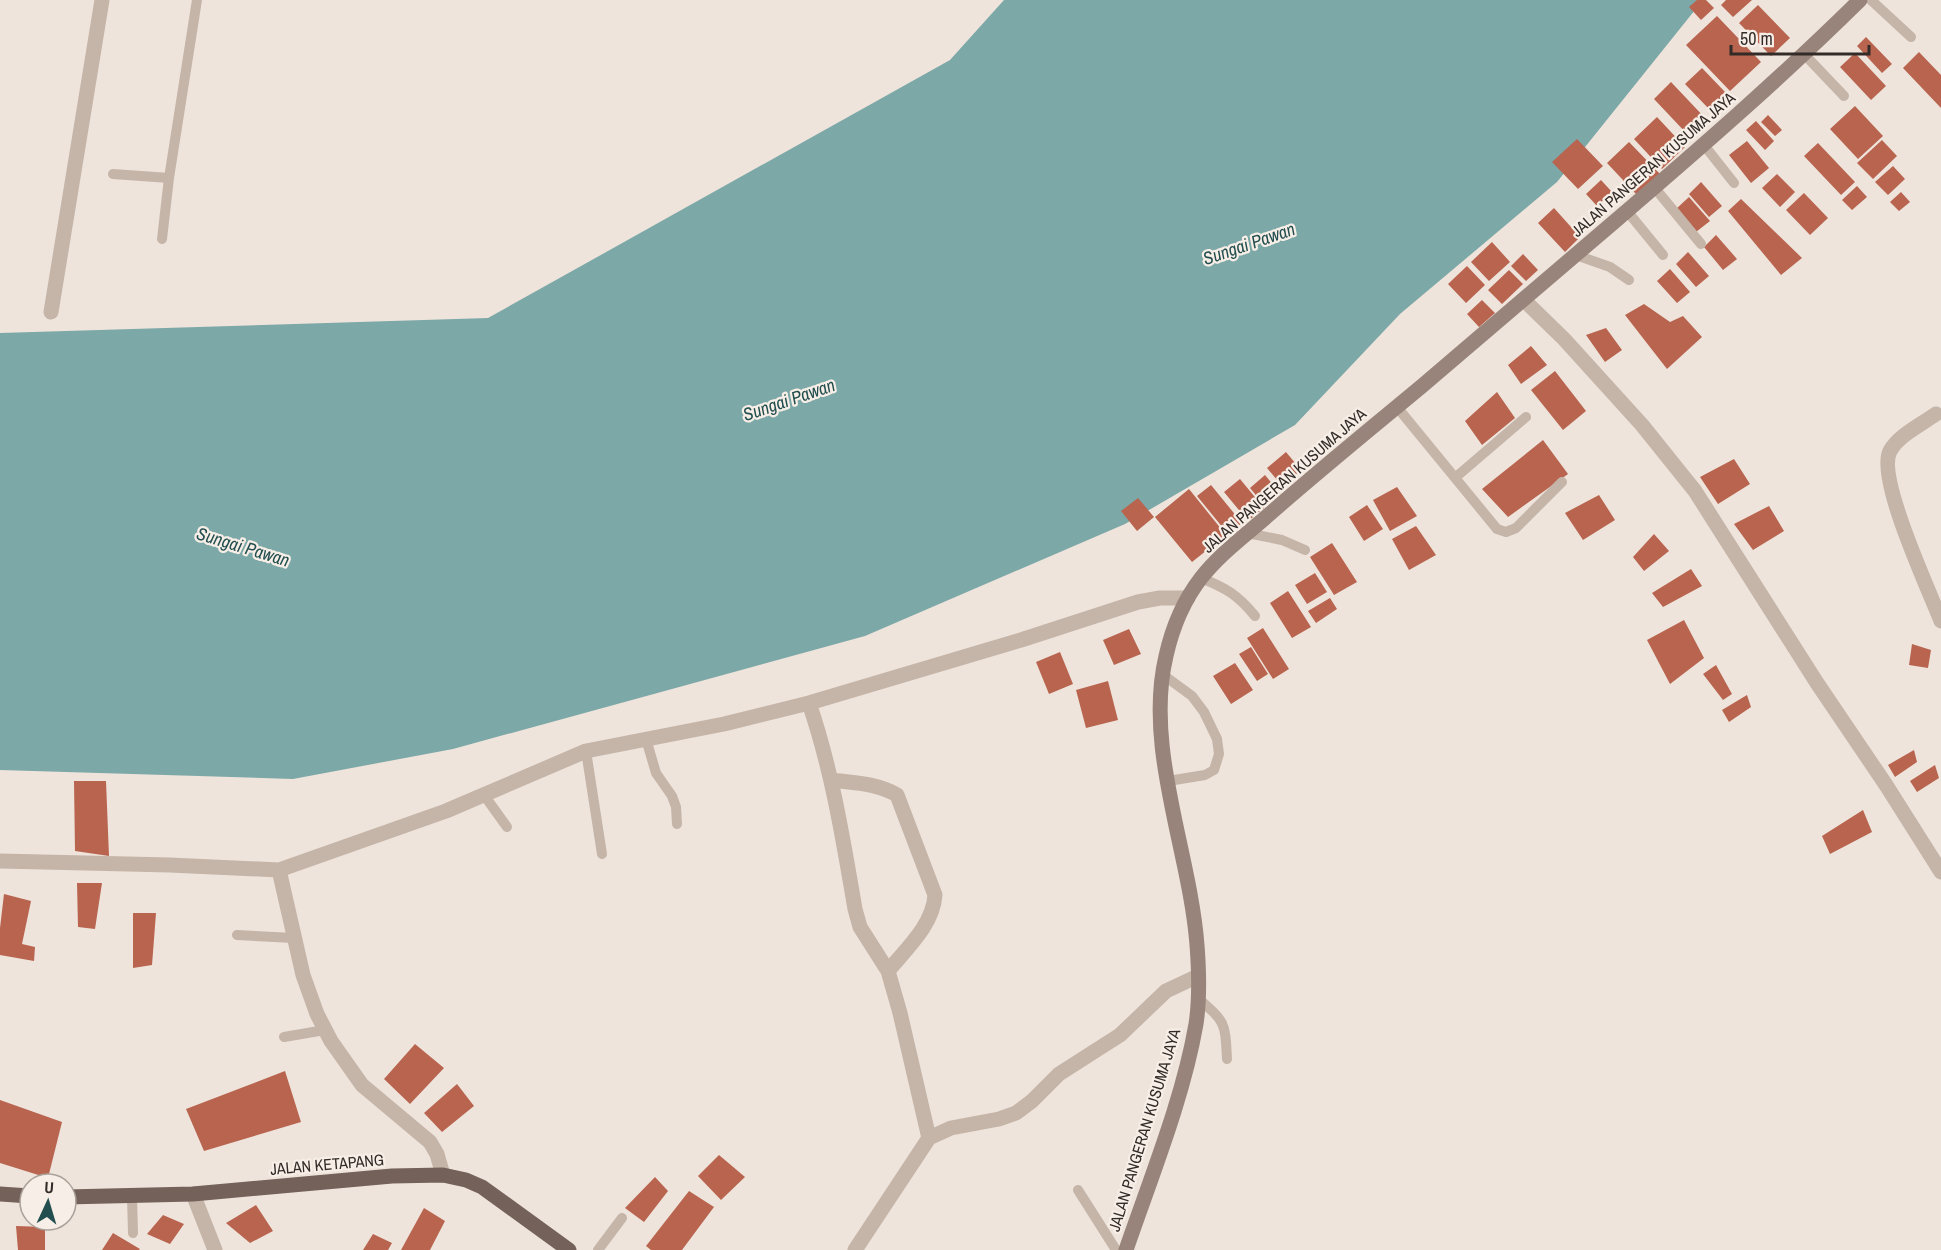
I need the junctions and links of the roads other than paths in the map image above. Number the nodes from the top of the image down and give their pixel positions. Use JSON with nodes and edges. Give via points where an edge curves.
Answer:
{"nodes":[{"id":1,"x":102,"y":0,"type":"edge"},
{"id":2,"x":197,"y":0,"type":"edge"},
{"id":3,"x":1860,"y":0,"type":"edge"},
{"id":4,"x":1871,"y":0,"type":"edge"},
{"id":5,"x":1911,"y":37,"type":"dead end"},
{"id":6,"x":1804,"y":54,"type":"junction"},
{"id":7,"x":1844,"y":96,"type":"dead end"},
{"id":8,"x":1704,"y":145,"type":"junction"},
{"id":9,"x":112,"y":174,"type":"dead end"},
{"id":10,"x":169,"y":178,"type":"junction"},
{"id":11,"x":1734,"y":183,"type":"dead end"},
{"id":12,"x":1654,"y":188,"type":"junction"},
{"id":13,"x":1627,"y":211,"type":"junction"},
{"id":14,"x":162,"y":239,"type":"dead end"},
{"id":15,"x":1701,"y":244,"type":"dead end"},
{"id":16,"x":1576,"y":255,"type":"junction"},
{"id":17,"x":1663,"y":255,"type":"dead end"},
{"id":18,"x":1629,"y":280,"type":"dead end"},
{"id":19,"x":1524,"y":300,"type":"junction"},
{"id":20,"x":51,"y":312,"type":"dead end"},
{"id":21,"x":1397,"y":407,"type":"junction"},
{"id":22,"x":1936,"y":414,"type":"dead end"},
{"id":23,"x":1526,"y":417,"type":"dead end"},
{"id":24,"x":1455,"y":477,"type":"junction"},
{"id":25,"x":1562,"y":482,"type":"dead end"},
{"id":26,"x":1247,"y":533,"type":"junction"},
{"id":27,"x":1305,"y":550,"type":"dead end"},
{"id":28,"x":1201,"y":578,"type":"junction"},
{"id":29,"x":1188,"y":598,"type":"junction"},
{"id":30,"x":1255,"y":616,"type":"dead end"},
{"id":31,"x":1941,"y":621,"type":"edge"},
{"id":32,"x":1162,"y":674,"type":"junction"},
{"id":33,"x":809,"y":703,"type":"junction"},
{"id":34,"x":646,"y":739,"type":"junction"},
{"id":35,"x":586,"y":751,"type":"junction"},
{"id":36,"x":831,"y":780,"type":"junction"},
{"id":37,"x":1168,"y":781,"type":"junction"},
{"id":38,"x":484,"y":795,"type":"junction"},
{"id":39,"x":677,"y":824,"type":"dead end"},
{"id":40,"x":507,"y":827,"type":"dead end"},
{"id":41,"x":602,"y":854,"type":"dead end"},
{"id":42,"x":0,"y":861,"type":"edge"},
{"id":43,"x":279,"y":870,"type":"junction"},
{"id":44,"x":1941,"y":873,"type":"edge"},
{"id":45,"x":237,"y":935,"type":"dead end"},
{"id":46,"x":294,"y":938,"type":"junction"},
{"id":47,"x":888,"y":971,"type":"junction"},
{"id":48,"x":1198,"y":976,"type":"junction"},
{"id":49,"x":1198,"y":998,"type":"junction"},
{"id":50,"x":326,"y":1030,"type":"junction"},
{"id":51,"x":284,"y":1037,"type":"dead end"},
{"id":52,"x":1227,"y":1059,"type":"dead end"},
{"id":53,"x":929,"y":1138,"type":"junction"},
{"id":54,"x":443,"y":1175,"type":"junction"},
{"id":55,"x":1078,"y":1190,"type":"dead end"},
{"id":56,"x":0,"y":1194,"type":"edge"},
{"id":57,"x":193,"y":1194,"type":"junction"},
{"id":58,"x":18,"y":1195,"type":"edge"},
{"id":59,"x":132,"y":1196,"type":"junction"},
{"id":60,"x":78,"y":1197,"type":"edge"},
{"id":61,"x":622,"y":1218,"type":"dead end"},
{"id":62,"x":133,"y":1233,"type":"dead end"},
{"id":63,"x":214,"y":1250,"type":"edge"},
{"id":64,"x":569,"y":1250,"type":"edge"},
{"id":65,"x":598,"y":1250,"type":"edge"},
{"id":66,"x":855,"y":1250,"type":"edge"},
{"id":67,"x":1116,"y":1250,"type":"edge"},
{"id":68,"x":1126,"y":1250,"type":"edge"}],
"edges":[{"from":1,"to":20,"type":"street"},
{"from":2,"to":10,"type":"lane"},
{"from":3,"to":6,"type":"street","name":"JALAN PANGERAN KUSUMA JAYA"},
{"from":4,"to":5,"type":"lane"},
{"from":6,"to":7,"type":"lane"},
{"from":6,"to":8,"type":"street","name":"JALAN PANGERAN KUSUMA JAYA"},
{"from":8,"to":11,"type":"lane"},
{"from":8,"to":12,"type":"street","name":"JALAN PANGERAN KUSUMA JAYA"},
{"from":9,"to":10,"type":"lane"},
{"from":10,"to":14,"type":"lane"},
{"from":12,"to":13,"type":"street","name":"JALAN PANGERAN KUSUMA JAYA"},
{"from":12,"to":15,"type":"lane"},
{"from":13,"to":16,"type":"street","name":"JALAN PANGERAN KUSUMA JAYA"},
{"from":13,"to":17,"type":"lane"},
{"from":16,"to":18,"type":"lane","via":[[1610,267]]},
{"from":16,"to":19,"type":"street","name":"JALAN PANGERAN KUSUMA JAYA"},
{"from":19,"to":21,"type":"street","name":"JALAN PANGERAN KUSUMA JAYA"},
{"from":19,"to":44,"type":"street","via":[[1642,425],[1695,491]]},
{"from":21,"to":24,"type":"lane"},
{"from":21,"to":26,"type":"street","name":"JALAN PANGERAN KUSUMA JAYA"},
{"from":22,"to":31,"type":"street","via":[[1896,442],[1887,464],[1902,521]]},
{"from":23,"to":24,"type":"lane"},
{"from":24,"to":25,"type":"lane","via":[[1497,529],[1506,532],[1516,528]]},
{"from":26,"to":27,"type":"lane","via":[[1282,540]]},
{"from":26,"to":28,"type":"street","name":"JALAN PANGERAN KUSUMA JAYA"},
{"from":28,"to":29,"type":"street","name":"JALAN PANGERAN KUSUMA JAYA"},
{"from":28,"to":30,"type":"lane","via":[[1229,589]]},
{"from":29,"to":32,"type":"street","name":"JALAN PANGERAN KUSUMA JAYA","via":[[1170,640]]},
{"from":29,"to":33,"type":"street","via":[[1138,602]]},
{"from":32,"to":37,"type":"street","name":"JALAN PANGERAN KUSUMA JAYA","via":[[1160,701]]},
{"from":32,"to":37,"type":"lane","via":[[1192,696],[1204,712],[1217,739],[1219,754],[1214,770],[1205,775]]},
{"from":33,"to":34,"type":"street"},
{"from":33,"to":36,"type":"street"},
{"from":34,"to":35,"type":"street"},
{"from":34,"to":39,"type":"lane","via":[[656,773],[672,796]]},
{"from":35,"to":38,"type":"street"},
{"from":35,"to":41,"type":"lane"},
{"from":36,"to":47,"type":"street","via":[[860,927]]},
{"from":36,"to":47,"type":"street","via":[[870,785],[897,795],[935,895],[926,925]]},
{"from":37,"to":48,"type":"street","name":"JALAN PANGERAN KUSUMA JAYA","via":[[1193,912]]},
{"from":38,"to":40,"type":"lane"},
{"from":38,"to":43,"type":"street"},
{"from":42,"to":43,"type":"street"},
{"from":43,"to":46,"type":"street"},
{"from":45,"to":46,"type":"lane"},
{"from":46,"to":50,"type":"street","via":[[303,975]]},
{"from":47,"to":53,"type":"street"},
{"from":48,"to":49,"type":"street","name":"JALAN PANGERAN KUSUMA JAYA"},
{"from":48,"to":53,"type":"street","via":[[1166,991],[1120,1035],[1059,1074],[1016,1113],[951,1128]]},
{"from":49,"to":52,"type":"lane","via":[[1221,1018]]},
{"from":49,"to":68,"type":"street","name":"JALAN PANGERAN KUSUMA JAYA","via":[[1187,1062]]},
{"from":50,"to":51,"type":"lane"},
{"from":50,"to":54,"type":"street","via":[[362,1085],[430,1142]]},
{"from":53,"to":66,"type":"street"},
{"from":54,"to":57,"type":"main road","name":"JALAN KETAPANG"},
{"from":54,"to":64,"type":"main road","name":"JALAN KETAPANG","via":[[482,1187]]},
{"from":55,"to":67,"type":"lane"},
{"from":56,"to":58,"type":"main road"},
{"from":57,"to":59,"type":"main road","name":"JALAN KETAPANG"},
{"from":57,"to":63,"type":"street"},
{"from":59,"to":60,"type":"main road","name":"JALAN KETAPANG"},
{"from":59,"to":62,"type":"lane"},
{"from":61,"to":65,"type":"lane"}]}
